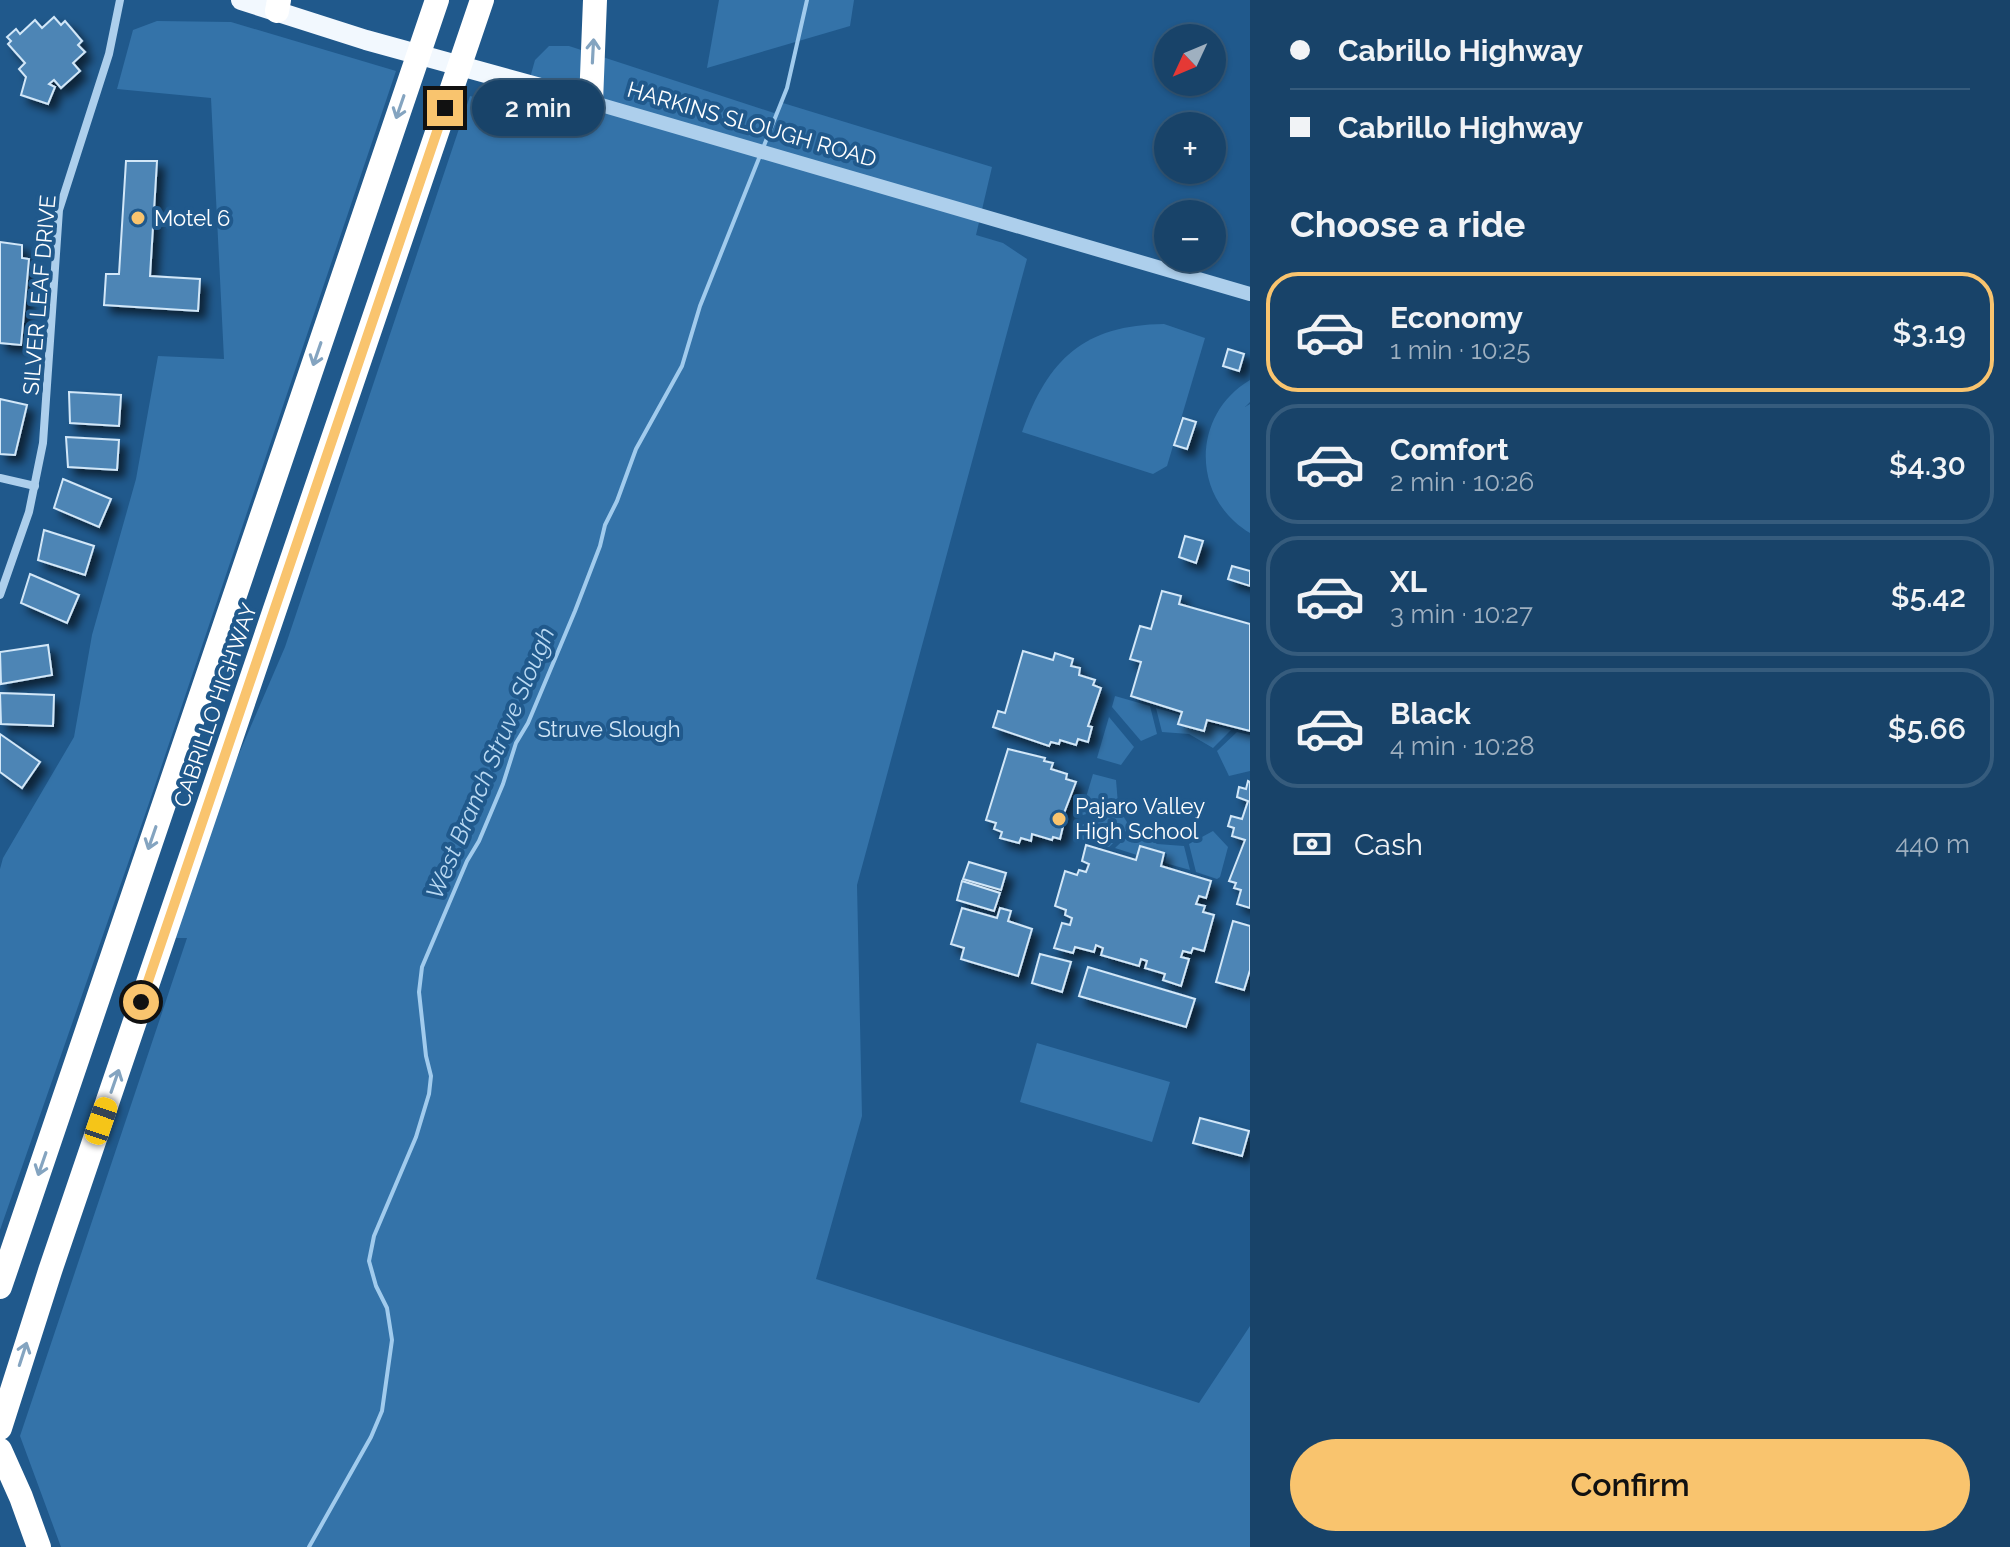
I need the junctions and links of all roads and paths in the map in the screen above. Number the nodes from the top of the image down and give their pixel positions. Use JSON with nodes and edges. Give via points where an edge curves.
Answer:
{"nodes":[{"id":1,"x":120,"y":0,"type":"edge"},
{"id":2,"x":241,"y":0,"type":"edge"},
{"id":3,"x":437,"y":0,"type":"edge"},
{"id":4,"x":482,"y":0,"type":"edge"},
{"id":5,"x":595,"y":0,"type":"edge"},
{"id":6,"x":278,"y":6,"type":"edge"},
{"id":7,"x":591,"y":102,"type":"junction"},
{"id":8,"x":1250,"y":294,"type":"edge"},
{"id":9,"x":0,"y":478,"type":"edge"},
{"id":10,"x":35,"y":486,"type":"junction"},
{"id":11,"x":0,"y":595,"type":"edge"},
{"id":12,"x":0,"y":1287,"type":"edge"},
{"id":13,"x":0,"y":1428,"type":"edge"},
{"id":14,"x":0,"y":1450,"type":"edge"},
{"id":15,"x":39,"y":1547,"type":"edge"}],
"edges":[{"from":1,"to":10,"type":"street","name":"SILVER LEAF DRIVE","via":[[109,54],[59,210],[46,423]]},
{"from":2,"to":6,"type":"main road","name":"HARKINS SLOUGH ROAD"},
{"from":3,"to":12,"type":"highway","name":"CABRILLO HIGHWAY","one_way":true},
{"from":13,"to":4,"type":"highway","name":"CABRILLO HIGHWAY","one_way":true},
{"from":7,"to":5,"type":"highway","one_way":true},
{"from":6,"to":7,"type":"main road","name":"HARKINS SLOUGH ROAD","via":[[366,40]]},
{"from":7,"to":8,"type":"street","name":"HARKINS SLOUGH ROAD"},
{"from":9,"to":10,"type":"street"},
{"from":10,"to":11,"type":"street","name":"SILVER LEAF DRIVE"},
{"from":14,"to":15,"type":"highway"}]}
